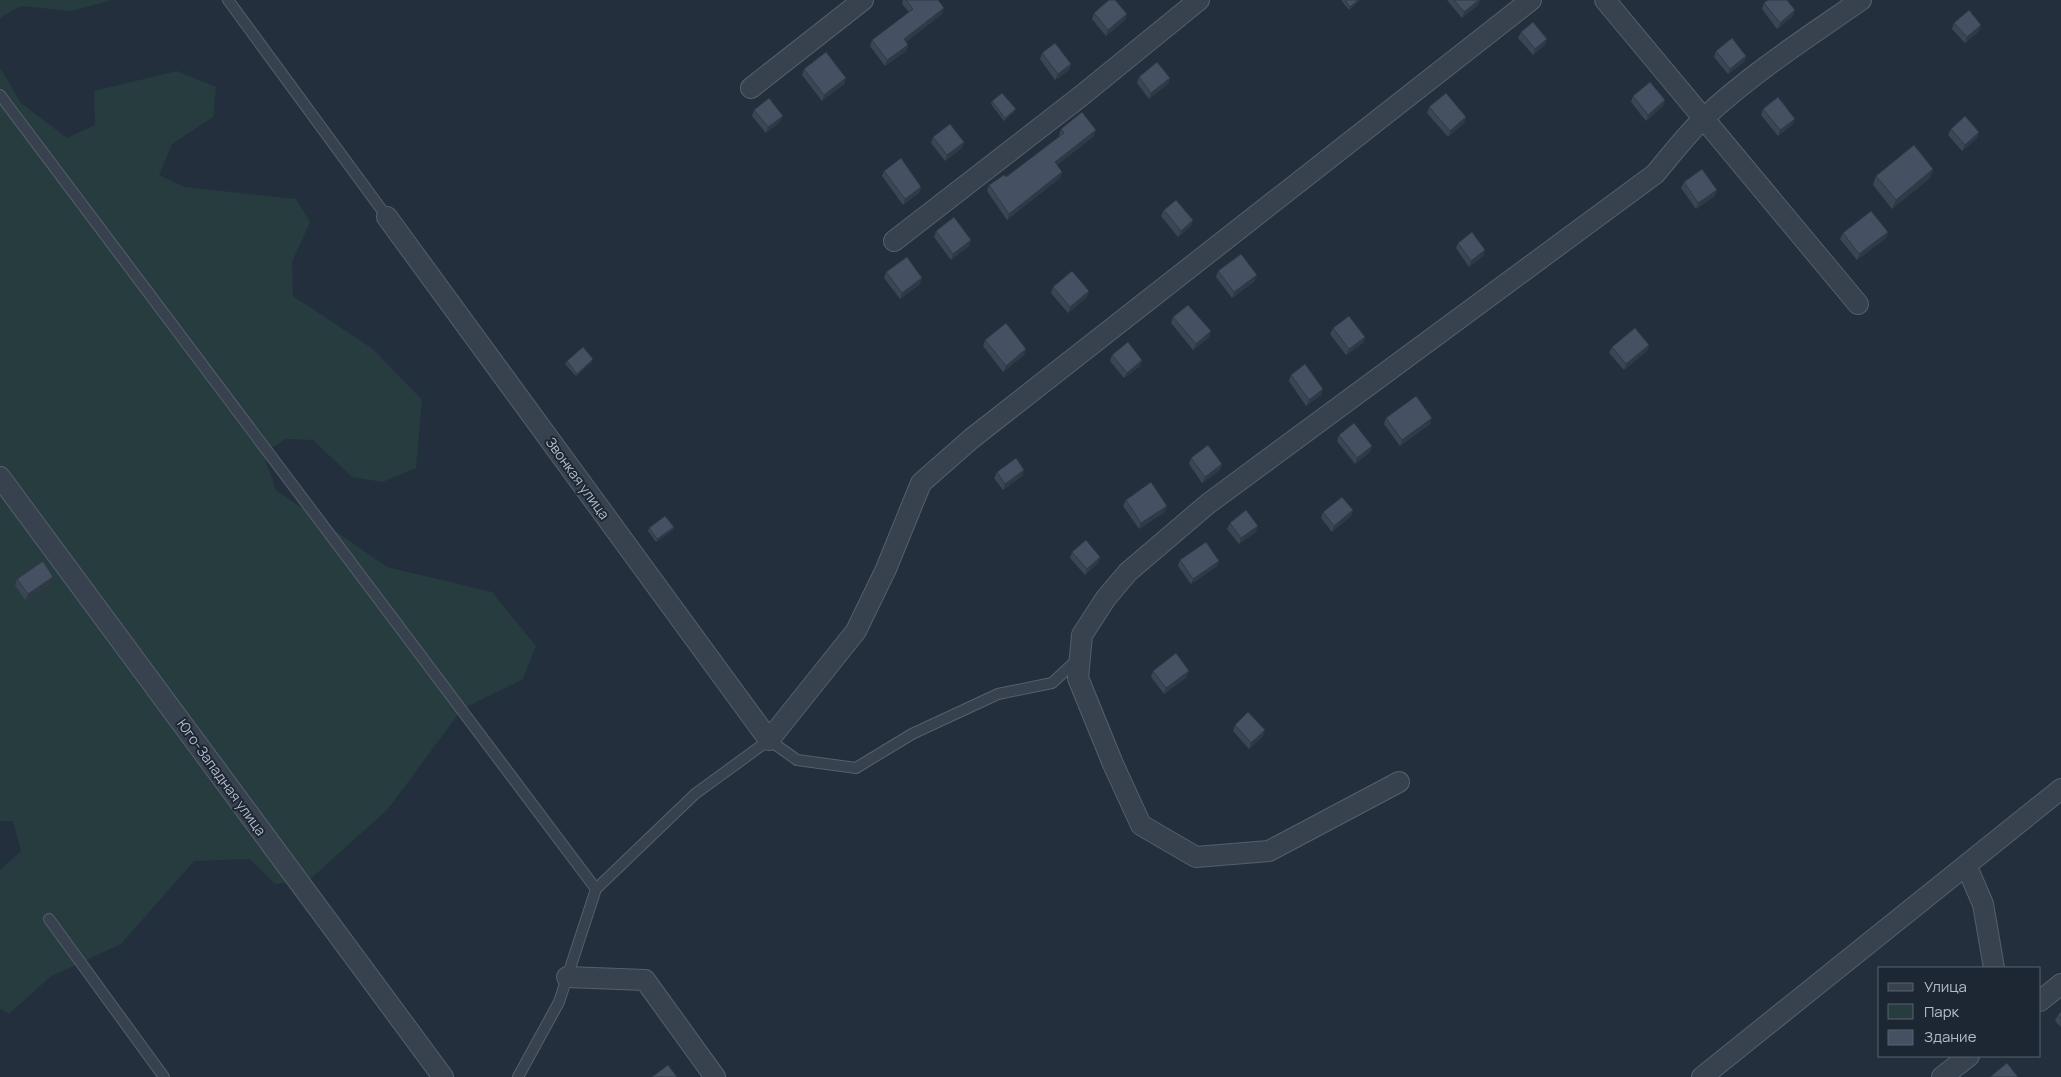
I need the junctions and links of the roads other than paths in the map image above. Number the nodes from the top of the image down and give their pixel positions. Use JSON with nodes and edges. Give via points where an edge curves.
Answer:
{"nodes":[{"id":1,"x":228,"y":0,"type":"edge"},
{"id":2,"x":863,"y":0,"type":"edge"},
{"id":3,"x":1199,"y":0,"type":"edge"},
{"id":4,"x":1531,"y":0,"type":"edge"},
{"id":5,"x":1605,"y":0,"type":"edge"},
{"id":6,"x":1861,"y":0,"type":"edge"},
{"id":7,"x":751,"y":88,"type":"dead end"},
{"id":8,"x":0,"y":95,"type":"edge"},
{"id":9,"x":1705,"y":118,"type":"junction"},
{"id":10,"x":387,"y":217,"type":"joint"},
{"id":11,"x":894,"y":241,"type":"dead end"},
{"id":12,"x":1858,"y":304,"type":"dead end"},
{"id":13,"x":0,"y":477,"type":"edge"},
{"id":14,"x":1080,"y":657,"type":"junction"},
{"id":15,"x":769,"y":740,"type":"junction"},
{"id":16,"x":1399,"y":782,"type":"dead end"},
{"id":17,"x":2061,"y":789,"type":"edge"},
{"id":18,"x":1966,"y":865,"type":"junction"},
{"id":19,"x":596,"y":888,"type":"junction"},
{"id":20,"x":49,"y":919,"type":"dead end"},
{"id":21,"x":1994,"y":967,"type":"edge"},
{"id":22,"x":567,"y":977,"type":"junction"},
{"id":23,"x":2061,"y":984,"type":"edge"},
{"id":24,"x":2041,"y":1000,"type":"edge"},
{"id":25,"x":1968,"y":1057,"type":"edge"},
{"id":26,"x":164,"y":1077,"type":"edge"},
{"id":27,"x":443,"y":1077,"type":"edge"},
{"id":28,"x":518,"y":1077,"type":"edge"},
{"id":29,"x":715,"y":1077,"type":"edge"},
{"id":30,"x":1702,"y":1077,"type":"edge"},
{"id":31,"x":1942,"y":1077,"type":"edge"}],
"edges":[{"from":1,"to":10,"type":"lane"},
{"from":2,"to":7,"type":"street"},
{"from":3,"to":11,"type":"street"},
{"from":4,"to":15,"type":"street","via":[[971,439],[921,483],[886,569],[856,631]]},
{"from":5,"to":9,"type":"street"},
{"from":6,"to":9,"type":"street","via":[[1756,75]]},
{"from":8,"to":19,"type":"lane"},
{"from":9,"to":12,"type":"street"},
{"from":9,"to":14,"type":"street","via":[[1654,174],[1209,503],[1136,566],[1106,598],[1082,635]]},
{"from":10,"to":15,"type":"street","name":"Звонкая улица"},
{"from":13,"to":27,"type":"street","name":"Юго-Западная улица"},
{"from":14,"to":15,"type":"lane","via":[[1052,683],[998,694],[912,734],[856,768],[797,760]]},
{"from":14,"to":16,"type":"street","via":[[1078,678],[1141,825],[1196,857],[1269,851]]},
{"from":15,"to":19,"type":"lane","via":[[695,794]]},
{"from":17,"to":18,"type":"street"},
{"from":18,"to":21,"type":"street","via":[[1983,904]]},
{"from":18,"to":30,"type":"street"},
{"from":19,"to":22,"type":"lane"},
{"from":20,"to":26,"type":"lane"},
{"from":22,"to":28,"type":"lane","via":[[559,1002]]},
{"from":22,"to":29,"type":"street","via":[[645,980]]},
{"from":23,"to":24,"type":"street"},
{"from":25,"to":31,"type":"street"}]}
